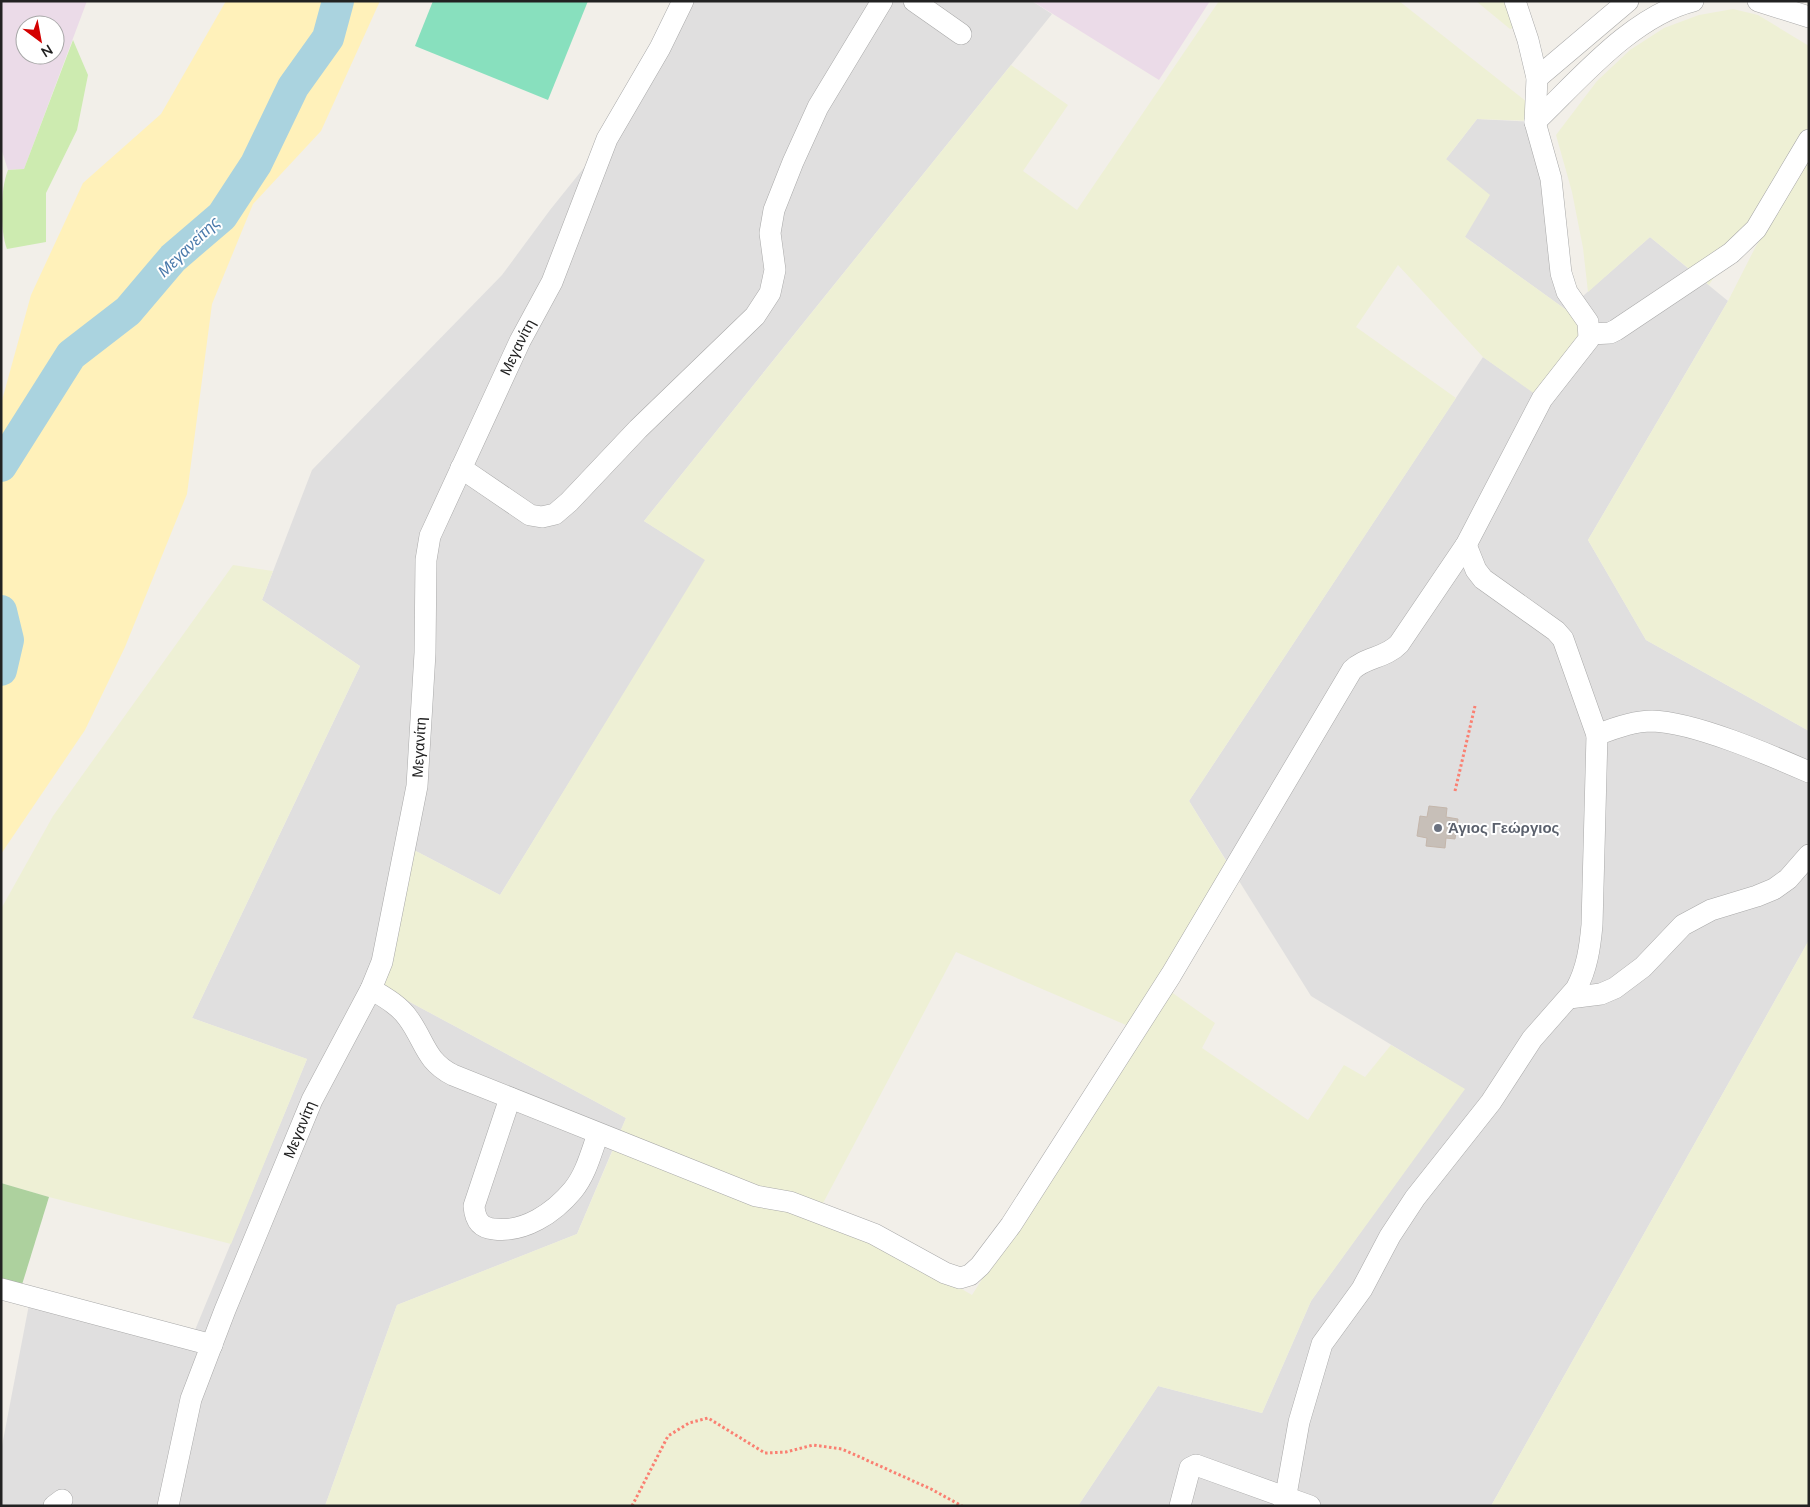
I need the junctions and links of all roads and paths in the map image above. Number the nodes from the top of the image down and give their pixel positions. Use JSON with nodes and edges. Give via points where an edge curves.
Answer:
{"nodes":[{"id":1,"x":683,"y":1,"type":"edge"},
{"id":2,"x":882,"y":1,"type":"edge"},
{"id":3,"x":914,"y":1,"type":"edge"},
{"id":4,"x":1515,"y":1,"type":"edge"},
{"id":5,"x":1628,"y":1,"type":"edge"},
{"id":6,"x":1693,"y":1,"type":"edge"},
{"id":7,"x":1758,"y":1,"type":"edge"},
{"id":8,"x":1809,"y":17,"type":"edge"},
{"id":9,"x":961,"y":34,"type":"dead end"},
{"id":10,"x":1537,"y":78,"type":"junction"},
{"id":11,"x":1535,"y":122,"type":"junction"},
{"id":12,"x":1809,"y":140,"type":"edge"},
{"id":13,"x":1590,"y":334,"type":"junction"},
{"id":14,"x":461,"y":468,"type":"junction"},
{"id":15,"x":1466,"y":545,"type":"junction"},
{"id":16,"x":1476,"y":706,"type":"dead end"},
{"id":17,"x":1597,"y":735,"type":"junction"},
{"id":18,"x":1809,"y":772,"type":"edge"},
{"id":19,"x":1456,"y":791,"type":"dead end"},
{"id":20,"x":1809,"y":855,"type":"edge"},
{"id":21,"x":371,"y":989,"type":"junction"},
{"id":22,"x":1569,"y":998,"type":"junction"},
{"id":23,"x":510,"y":1098,"type":"junction"},
{"id":24,"x":598,"y":1134,"type":"junction"},
{"id":25,"x":1,"y":1289,"type":"edge"},
{"id":26,"x":212,"y":1345,"type":"junction"},
{"id":27,"x":1285,"y":1501,"type":"edge"},
{"id":28,"x":168,"y":1506,"type":"edge"},
{"id":29,"x":632,"y":1506,"type":"edge"},
{"id":30,"x":962,"y":1506,"type":"edge"},
{"id":31,"x":1180,"y":1506,"type":"edge"},
{"id":32,"x":1310,"y":1506,"type":"edge"}],
"edges":[{"from":1,"to":14,"type":"street","name":"Μεγανίτη","via":[[660,48],[607,139],[552,282]]},
{"from":2,"to":14,"type":"street","via":[[818,107],[793,162],[774,210],[770,233],[775,270],[770,293],[755,316],[555,514],[530,515]]},
{"from":3,"to":9,"type":"street"},
{"from":4,"to":10,"type":"street"},
{"from":5,"to":10,"type":"street"},
{"from":6,"to":11,"type":"street","via":[[1643,24],[1620,41]]},
{"from":7,"to":8,"type":"street"},
{"from":10,"to":11,"type":"street"},
{"from":11,"to":13,"type":"street","via":[[1551,179],[1563,282],[1588,322]]},
{"from":12,"to":13,"type":"street","via":[[1746,241],[1616,330]]},
{"from":13,"to":15,"type":"street","via":[[1587,344],[1542,399]]},
{"from":14,"to":21,"type":"street","name":"Μεγανίτη","via":[[435,521],[427,547],[417,786],[387,943]]},
{"from":15,"to":17,"type":"street","via":[[1483,579],[1563,639]]},
{"from":15,"to":24,"type":"street","via":[[1395,649],[1352,670],[1171,975],[1011,1225],[970,1275],[960,1278],[945,1273],[874,1234],[790,1202],[756,1196]]},
{"from":16,"to":19,"type":"path"},
{"from":17,"to":18,"type":"street","via":[[1628,724],[1661,722],[1740,745]]},
{"from":17,"to":22,"type":"street","via":[[1591,938],[1582,980]]},
{"from":20,"to":22,"type":"street","via":[[1774,889],[1711,910],[1683,926],[1643,968],[1614,988],[1601,994]]},
{"from":21,"to":23,"type":"street","via":[[409,1019],[426,1053],[443,1070]]},
{"from":21,"to":26,"type":"street","name":"Μεγανίτη","via":[[312,1100]]},
{"from":22,"to":27,"type":"street","via":[[1532,1039],[1491,1102],[1415,1198],[1362,1289],[1322,1344],[1299,1422]]},
{"from":23,"to":24,"type":"street"},
{"from":23,"to":24,"type":"street","via":[[474,1206],[480,1224],[489,1229],[520,1230],[560,1204],[582,1176]]},
{"from":25,"to":26,"type":"street"},
{"from":26,"to":28,"type":"street","name":"Μεγανίτη","via":[[191,1399]]},
{"from":27,"to":31,"type":"street","via":[[1196,1465],[1190,1468]]},
{"from":27,"to":32,"type":"street"},
{"from":29,"to":30,"type":"path","via":[[668,1436],[689,1423],[708,1418],[764,1453],[786,1452],[813,1445],[842,1449]]}]}
